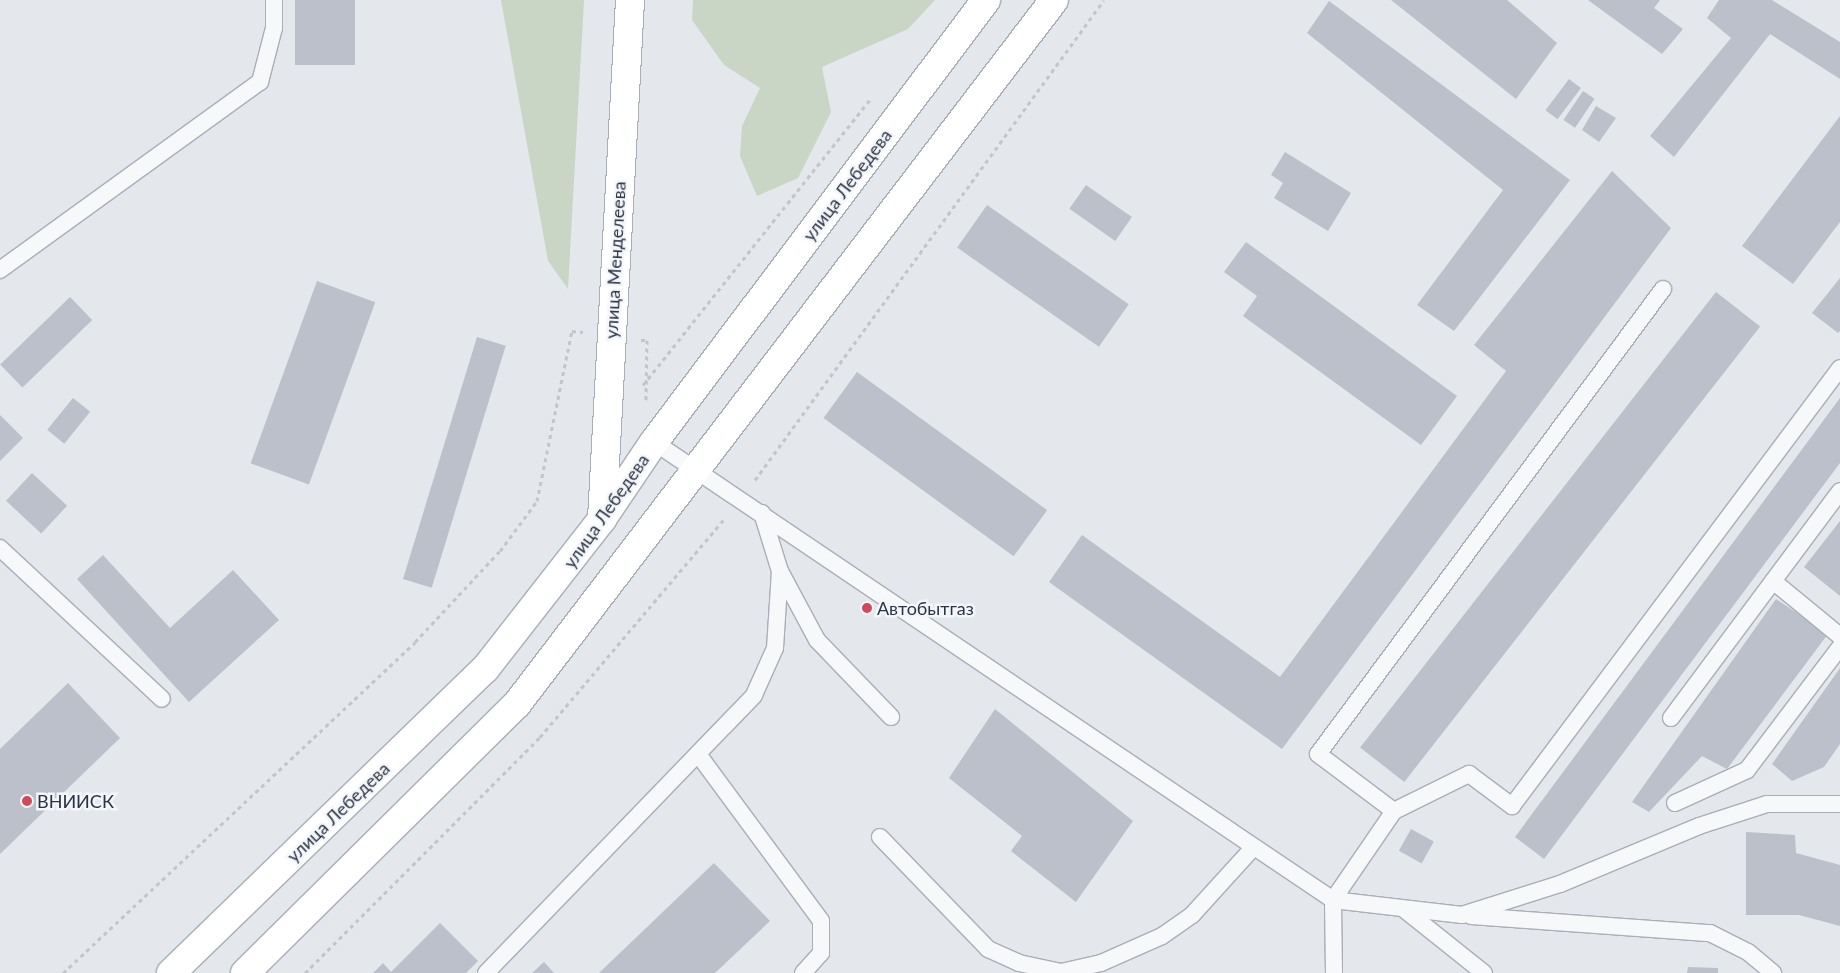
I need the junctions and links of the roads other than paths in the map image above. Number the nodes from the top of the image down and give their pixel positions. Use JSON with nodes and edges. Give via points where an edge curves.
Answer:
{"nodes":[{"id":1,"x":274,"y":0,"type":"edge"},
{"id":2,"x":630,"y":0,"type":"edge"},
{"id":3,"x":986,"y":0,"type":"edge"},
{"id":4,"x":1054,"y":0,"type":"edge"},
{"id":5,"x":0,"y":270,"type":"edge"},
{"id":6,"x":1663,"y":289,"type":"dead end"},
{"id":7,"x":1840,"y":368,"type":"edge"},
{"id":8,"x":654,"y":442,"type":"junction"},
{"id":9,"x":693,"y":472,"type":"junction"},
{"id":10,"x":1840,"y":491,"type":"edge"},
{"id":11,"x":762,"y":513,"type":"junction"},
{"id":12,"x":602,"y":520,"type":"junction"},
{"id":13,"x":0,"y":548,"type":"edge"},
{"id":14,"x":780,"y":571,"type":"junction"},
{"id":15,"x":1773,"y":581,"type":"junction"},
{"id":16,"x":1840,"y":636,"type":"edge"},
{"id":17,"x":1840,"y":647,"type":"edge"},
{"id":18,"x":162,"y":699,"type":"dead end"},
{"id":19,"x":891,"y":717,"type":"dead end"},
{"id":20,"x":1671,"y":718,"type":"dead end"},
{"id":21,"x":698,"y":754,"type":"junction"},
{"id":22,"x":1838,"y":801,"type":"edge"},
{"id":23,"x":1675,"y":803,"type":"dead end"},
{"id":24,"x":1394,"y":811,"type":"junction"},
{"id":25,"x":880,"y":837,"type":"dead end"},
{"id":26,"x":1253,"y":848,"type":"junction"},
{"id":27,"x":1333,"y":900,"type":"junction"},
{"id":28,"x":1405,"y":910,"type":"junction"},
{"id":29,"x":1462,"y":915,"type":"junction"},
{"id":30,"x":171,"y":973,"type":"edge"},
{"id":31,"x":245,"y":973,"type":"edge"},
{"id":32,"x":486,"y":973,"type":"edge"},
{"id":33,"x":803,"y":973,"type":"edge"},
{"id":34,"x":1334,"y":973,"type":"edge"},
{"id":35,"x":1484,"y":973,"type":"edge"},
{"id":36,"x":1773,"y":973,"type":"edge"}],
"edges":[{"from":1,"to":5,"type":"lane","via":[[274,28],[260,82]]},
{"from":2,"to":12,"type":"main road","name":"улица Менделеева"},
{"from":3,"to":8,"type":"main road","name":"улица Лебедева"},
{"from":4,"to":9,"type":"main road"},
{"from":6,"to":24,"type":"lane","via":[[1318,754]]},
{"from":7,"to":24,"type":"lane","via":[[1512,806],[1469,774]]},
{"from":8,"to":9,"type":"lane"},
{"from":8,"to":12,"type":"main road","name":"улица Лебедева"},
{"from":9,"to":11,"type":"lane"},
{"from":9,"to":31,"type":"main road","via":[[518,704]]},
{"from":10,"to":15,"type":"lane"},
{"from":11,"to":14,"type":"lane"},
{"from":11,"to":26,"type":"lane"},
{"from":12,"to":30,"type":"main road","name":"улица Лебедева","via":[[486,669]]},
{"from":13,"to":18,"type":"lane"},
{"from":14,"to":19,"type":"lane","via":[[817,640]]},
{"from":14,"to":21,"type":"lane","via":[[774,648],[754,695]]},
{"from":15,"to":16,"type":"lane"},
{"from":15,"to":20,"type":"lane"},
{"from":17,"to":23,"type":"lane","via":[[1747,770]]},
{"from":21,"to":32,"type":"lane"},
{"from":21,"to":33,"type":"lane","via":[[821,921],[820,953]]},
{"from":22,"to":29,"type":"lane","via":[[1766,804],[1699,826],[1560,884]]},
{"from":24,"to":27,"type":"lane"},
{"from":25,"to":26,"type":"lane","via":[[988,949],[1019,963],[1061,972],[1101,963],[1162,936],[1192,915]]},
{"from":26,"to":27,"type":"lane"},
{"from":27,"to":28,"type":"lane"},
{"from":27,"to":34,"type":"lane"},
{"from":28,"to":29,"type":"lane"},
{"from":28,"to":35,"type":"lane"},
{"from":29,"to":36,"type":"lane","via":[[1710,933],[1748,952]]}]}
